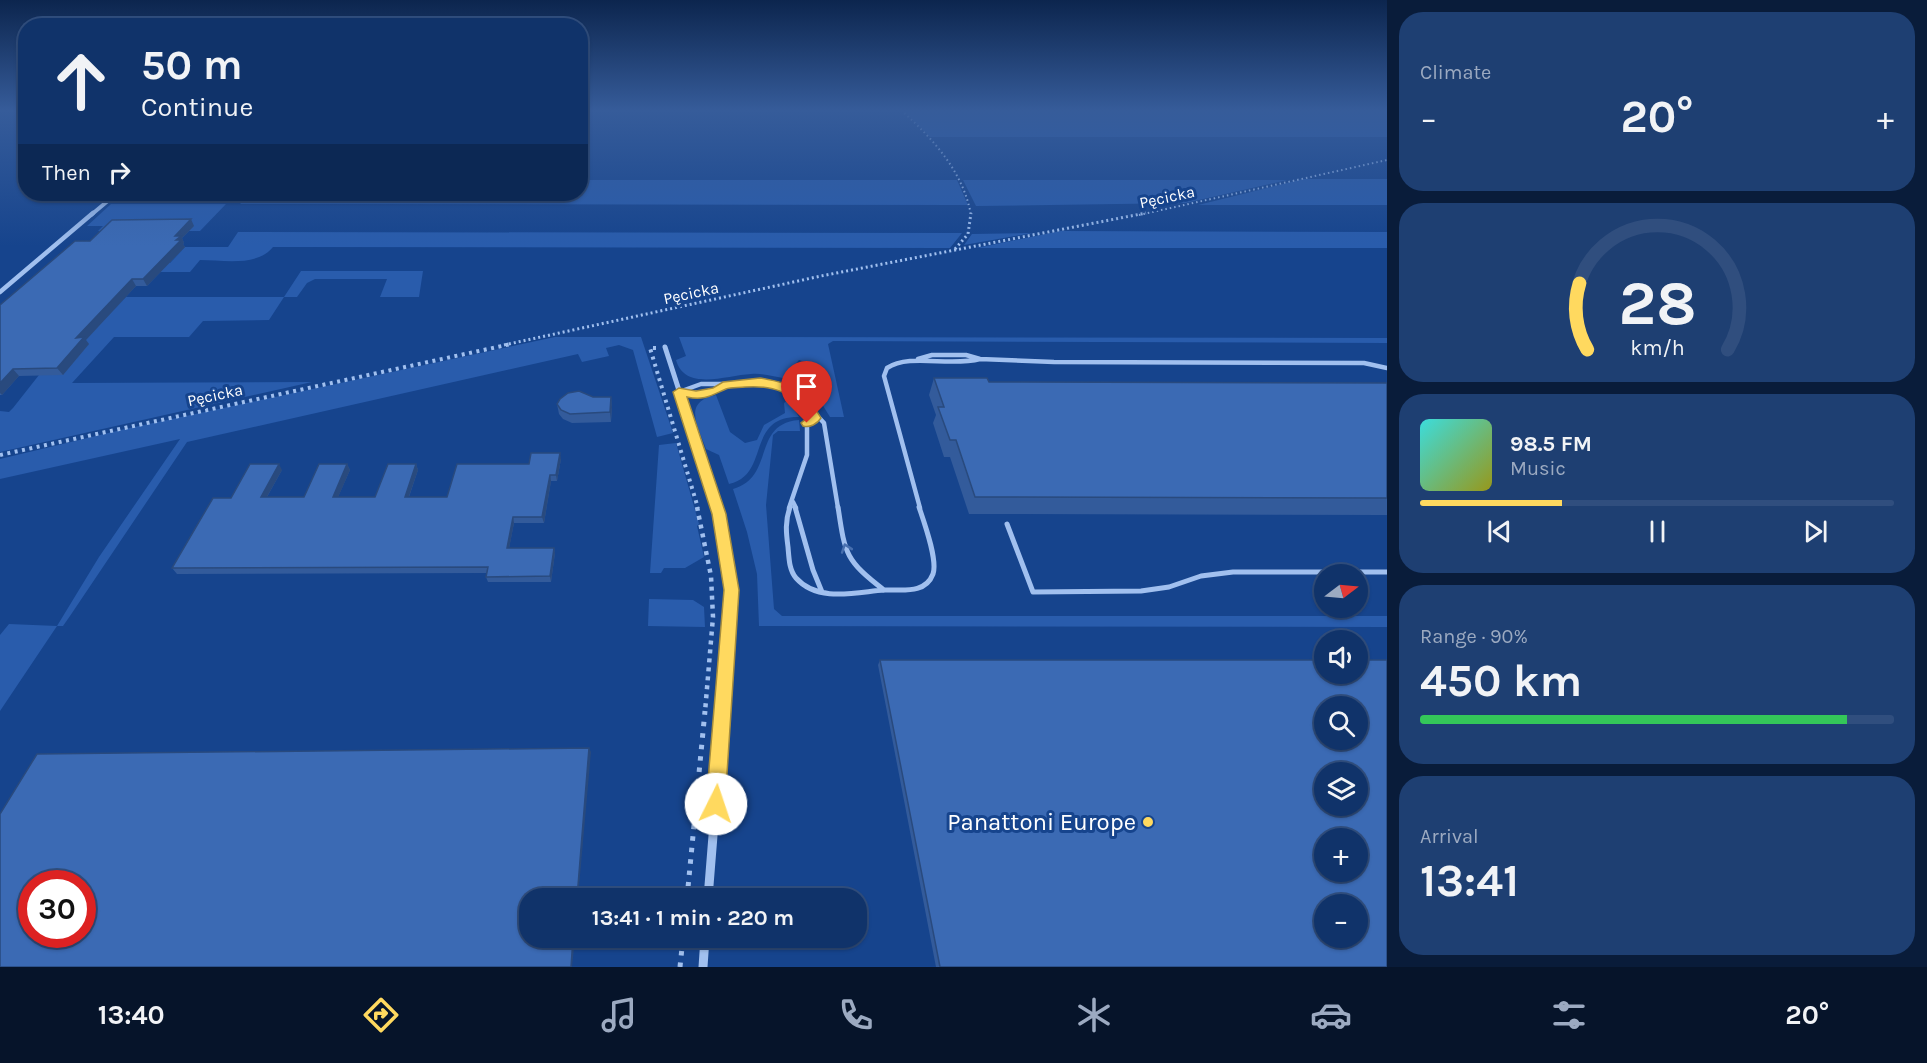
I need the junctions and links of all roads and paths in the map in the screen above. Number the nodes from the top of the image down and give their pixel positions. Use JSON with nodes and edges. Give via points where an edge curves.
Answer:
{"nodes":[{"id":1,"x":941,"y":155,"type":"edge"},
{"id":2,"x":1387,"y":160,"type":"edge"},
{"id":3,"x":108,"y":201,"type":"edge"},
{"id":4,"x":952,"y":251,"type":"junction"},
{"id":5,"x":0,"y":292,"type":"edge"},
{"id":6,"x":665,"y":347,"type":"joint"},
{"id":7,"x":917,"y":359,"type":"junction"},
{"id":8,"x":980,"y":359,"type":"junction"},
{"id":9,"x":1387,"y":368,"type":"edge"},
{"id":10,"x":723,"y":386,"type":"junction"},
{"id":11,"x":679,"y":392,"type":"junction"},
{"id":12,"x":814,"y":418,"type":"junction"},
{"id":13,"x":0,"y":456,"type":"edge"},
{"id":14,"x":793,"y":502,"type":"junction"},
{"id":15,"x":1007,"y":524,"type":"dead end"},
{"id":16,"x":1387,"y":572,"type":"edge"},
{"id":17,"x":884,"y":590,"type":"junction"},
{"id":18,"x":822,"y":592,"type":"junction"},
{"id":19,"x":688,"y":888,"type":"edge"},
{"id":20,"x":709,"y":888,"type":"edge"},
{"id":21,"x":682,"y":948,"type":"edge"},
{"id":22,"x":704,"y":948,"type":"edge"},
{"id":23,"x":680,"y":967,"type":"edge"},
{"id":24,"x":703,"y":967,"type":"edge"}],
"edges":[{"from":1,"to":4,"type":"path","via":[[970,196],[974,216],[963,243]]},
{"from":2,"to":4,"type":"path","name":"Pęcicka","via":[[1185,206]]},
{"from":3,"to":5,"type":"street"},
{"from":4,"to":13,"type":"path","name":"Pęcicka"},
{"from":6,"to":11,"type":"street"},
{"from":6,"to":19,"type":"path","via":[[650,348],[700,517],[714,617]]},
{"from":7,"to":8,"type":"lane","via":[[951,364]]},
{"from":7,"to":8,"type":"lane","via":[[932,354]]},
{"from":7,"to":17,"type":"lane","via":[[894,362],[886,368],[884,376],[933,557],[933,574],[912,591]]},
{"from":8,"to":9,"type":"lane","via":[[1364,363]]},
{"from":10,"to":11,"type":"lane","via":[[696,395]]},
{"from":10,"to":11,"type":"lane","via":[[712,382],[693,384]]},
{"from":10,"to":12,"type":"lane","via":[[775,384],[804,400]]},
{"from":11,"to":20,"type":"street","via":[[724,536],[732,590]]},
{"from":12,"to":14,"type":"lane","via":[[807,423],[807,455]]},
{"from":17,"to":12,"type":"lane","one_way":true,"via":[[859,571],[845,552],[824,423]]},
{"from":14,"to":18,"type":"lane","via":[[803,523],[810,566]]},
{"from":14,"to":18,"type":"lane","via":[[785,521],[791,570],[802,584]]},
{"from":15,"to":16,"type":"lane","via":[[1033,592],[1141,591],[1233,572]]},
{"from":17,"to":18,"type":"lane","via":[[851,595]]},
{"from":21,"to":23,"type":"path"},
{"from":22,"to":24,"type":"street"}]}
